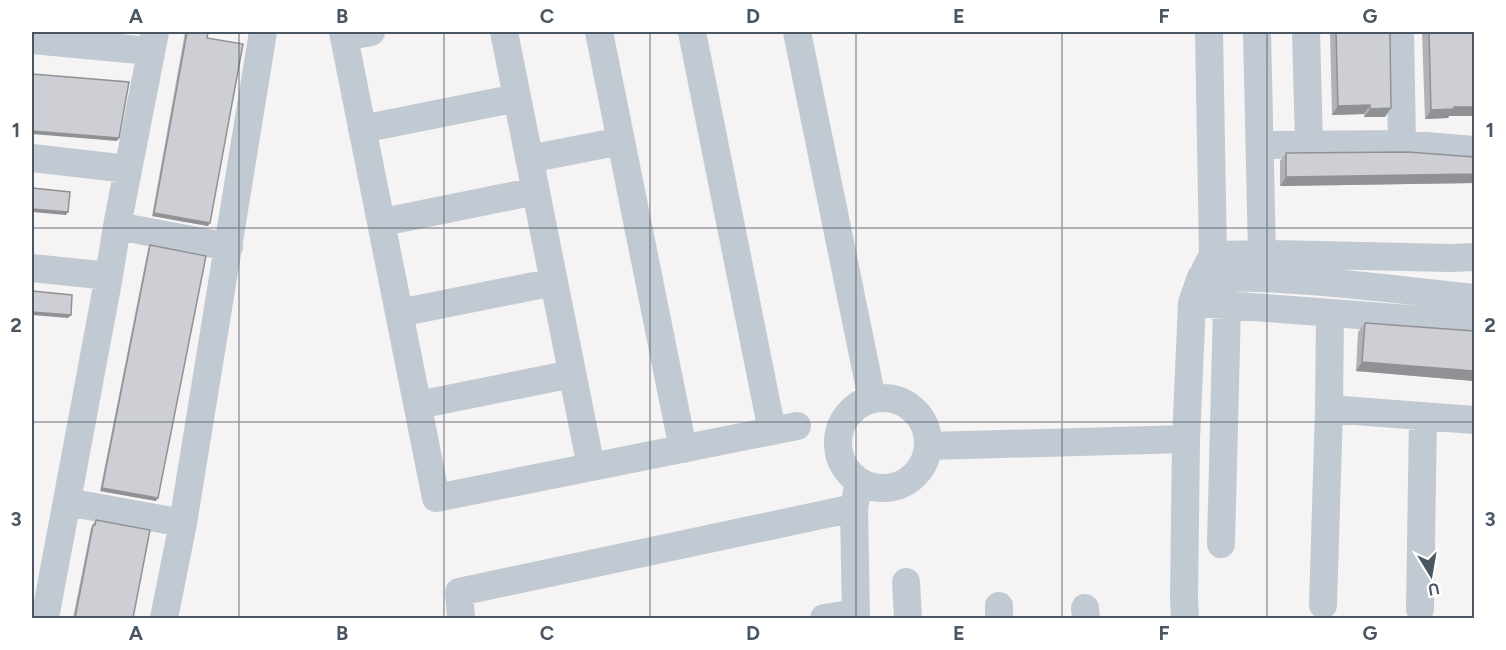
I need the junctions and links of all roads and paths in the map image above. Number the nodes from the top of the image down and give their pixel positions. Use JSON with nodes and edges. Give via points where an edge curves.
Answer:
{"nodes":[{"id":1,"x":262,"y":32,"type":"edge"},
{"id":2,"x":504,"y":32,"type":"edge"},
{"id":3,"x":599,"y":32,"type":"edge"},
{"id":4,"x":692,"y":32,"type":"edge"},
{"id":5,"x":797,"y":32,"type":"edge"},
{"id":6,"x":1209,"y":32,"type":"edge"},
{"id":7,"x":1257,"y":32,"type":"edge"},
{"id":8,"x":1306,"y":32,"type":"edge"},
{"id":9,"x":1400,"y":32,"type":"edge"},
{"id":10,"x":352,"y":33,"type":"edge"},
{"id":11,"x":32,"y":40,"type":"edge"},
{"id":12,"x":153,"y":41,"type":"edge"},
{"id":13,"x":517,"y":98,"type":"junction"},
{"id":14,"x":362,"y":129,"type":"junction"},
{"id":15,"x":621,"y":141,"type":"junction"},
{"id":16,"x":1309,"y":144,"type":"junction"},
{"id":17,"x":1402,"y":144,"type":"junction"},
{"id":18,"x":1260,"y":145,"type":"junction"},
{"id":19,"x":1474,"y":150,"type":"edge"},
{"id":20,"x":32,"y":158,"type":"edge"},
{"id":21,"x":529,"y":159,"type":"junction"},
{"id":22,"x":128,"y":169,"type":"junction"},
{"id":23,"x":536,"y":191,"type":"junction"},
{"id":24,"x":398,"y":219,"type":"dead end"},
{"id":25,"x":117,"y":226,"type":"junction"},
{"id":26,"x":229,"y":247,"type":"junction"},
{"id":27,"x":1262,"y":255,"type":"junction"},
{"id":28,"x":1474,"y":257,"type":"edge"},
{"id":29,"x":32,"y":268,"type":"edge"},
{"id":30,"x":109,"y":276,"type":"junction"},
{"id":31,"x":1202,"y":278,"type":"junction"},
{"id":32,"x":554,"y":282,"type":"junction"},
{"id":33,"x":1474,"y":298,"type":"edge"},
{"id":34,"x":1227,"y":304,"type":"junction"},
{"id":35,"x":399,"y":313,"type":"junction"},
{"id":36,"x":1330,"y":313,"type":"junction"},
{"id":37,"x":1474,"y":324,"type":"edge"},
{"id":38,"x":572,"y":374,"type":"junction"},
{"id":39,"x":872,"y":399,"type":"junction"},
{"id":40,"x":418,"y":405,"type":"junction"},
{"id":41,"x":1329,"y":409,"type":"junction"},
{"id":42,"x":1423,"y":416,"type":"junction"},
{"id":43,"x":1474,"y":420,"type":"edge"},
{"id":44,"x":1186,"y":440,"type":"junction"},
{"id":45,"x":929,"y":447,"type":"junction"},
{"id":46,"x":682,"y":449,"type":"junction"},
{"id":47,"x":591,"y":468,"type":"junction"},
{"id":48,"x":857,"y":494,"type":"junction"},
{"id":49,"x":67,"y":502,"type":"junction"},
{"id":50,"x":183,"y":523,"type":"junction"},
{"id":51,"x":1221,"y":544,"type":"dead end"},
{"id":52,"x":906,"y":582,"type":"dead end"},
{"id":53,"x":1323,"y":605,"type":"dead end"},
{"id":54,"x":1420,"y":609,"type":"dead end"},
{"id":55,"x":856,"y":616,"type":"edge"},
{"id":56,"x":45,"y":618,"type":"edge"},
{"id":57,"x":164,"y":618,"type":"edge"},
{"id":58,"x":461,"y":618,"type":"edge"},
{"id":59,"x":824,"y":618,"type":"edge"},
{"id":60,"x":908,"y":618,"type":"edge"},
{"id":61,"x":1185,"y":618,"type":"edge"}],
"edges":[{"from":1,"to":26,"type":"street"},
{"from":2,"to":13,"type":"street"},
{"from":3,"to":15,"type":"street"},
{"from":4,"to":46,"type":"street","via":[[784,429]]},
{"from":5,"to":39,"type":"street"},
{"from":6,"to":31,"type":"street"},
{"from":7,"to":18,"type":"street"},
{"from":8,"to":16,"type":"street"},
{"from":9,"to":17,"type":"street"},
{"from":10,"to":14,"type":"street"},
{"from":11,"to":12,"type":"street"},
{"from":12,"to":22,"type":"street"},
{"from":13,"to":14,"type":"street"},
{"from":13,"to":21,"type":"street"},
{"from":14,"to":35,"type":"street"},
{"from":15,"to":21,"type":"street"},
{"from":15,"to":46,"type":"street"},
{"from":16,"to":17,"type":"street"},
{"from":16,"to":18,"type":"street"},
{"from":17,"to":19,"type":"street"},
{"from":18,"to":27,"type":"street"},
{"from":20,"to":22,"type":"street"},
{"from":21,"to":23,"type":"street"},
{"from":22,"to":25,"type":"street"},
{"from":23,"to":24,"type":"street"},
{"from":23,"to":32,"type":"street"},
{"from":25,"to":26,"type":"street"},
{"from":25,"to":30,"type":"street"},
{"from":26,"to":50,"type":"street"},
{"from":27,"to":28,"type":"street"},
{"from":27,"to":31,"type":"street"},
{"from":29,"to":30,"type":"street"},
{"from":30,"to":49,"type":"street"},
{"from":31,"to":33,"type":"street","via":[[1293,279]]},
{"from":31,"to":34,"type":"street"},
{"from":31,"to":44,"type":"street"},
{"from":32,"to":35,"type":"street"},
{"from":32,"to":38,"type":"street"},
{"from":34,"to":36,"type":"street"},
{"from":34,"to":51,"type":"street"},
{"from":35,"to":40,"type":"street"},
{"from":36,"to":37,"type":"street"},
{"from":36,"to":41,"type":"street"},
{"from":38,"to":40,"type":"street"},
{"from":38,"to":47,"type":"street"},
{"from":39,"to":45,"type":"street","via":[[908,405],[924,423]]},
{"from":39,"to":48,"type":"street","via":[[850,413],[839,436],[842,462]]},
{"from":40,"to":47,"type":"street","via":[[436,498]]},
{"from":41,"to":42,"type":"street"},
{"from":41,"to":53,"type":"street"},
{"from":42,"to":43,"type":"street"},
{"from":42,"to":54,"type":"street"},
{"from":44,"to":45,"type":"street"},
{"from":44,"to":61,"type":"street"},
{"from":45,"to":48,"type":"street","via":[[919,470],[909,479],[885,488],[871,486]]},
{"from":46,"to":47,"type":"street"},
{"from":48,"to":55,"type":"street"},
{"from":48,"to":58,"type":"street","via":[[459,592]]},
{"from":49,"to":50,"type":"street"},
{"from":49,"to":56,"type":"street"},
{"from":50,"to":57,"type":"street"},
{"from":52,"to":60,"type":"street"},
{"from":55,"to":59,"type":"street"}]}
